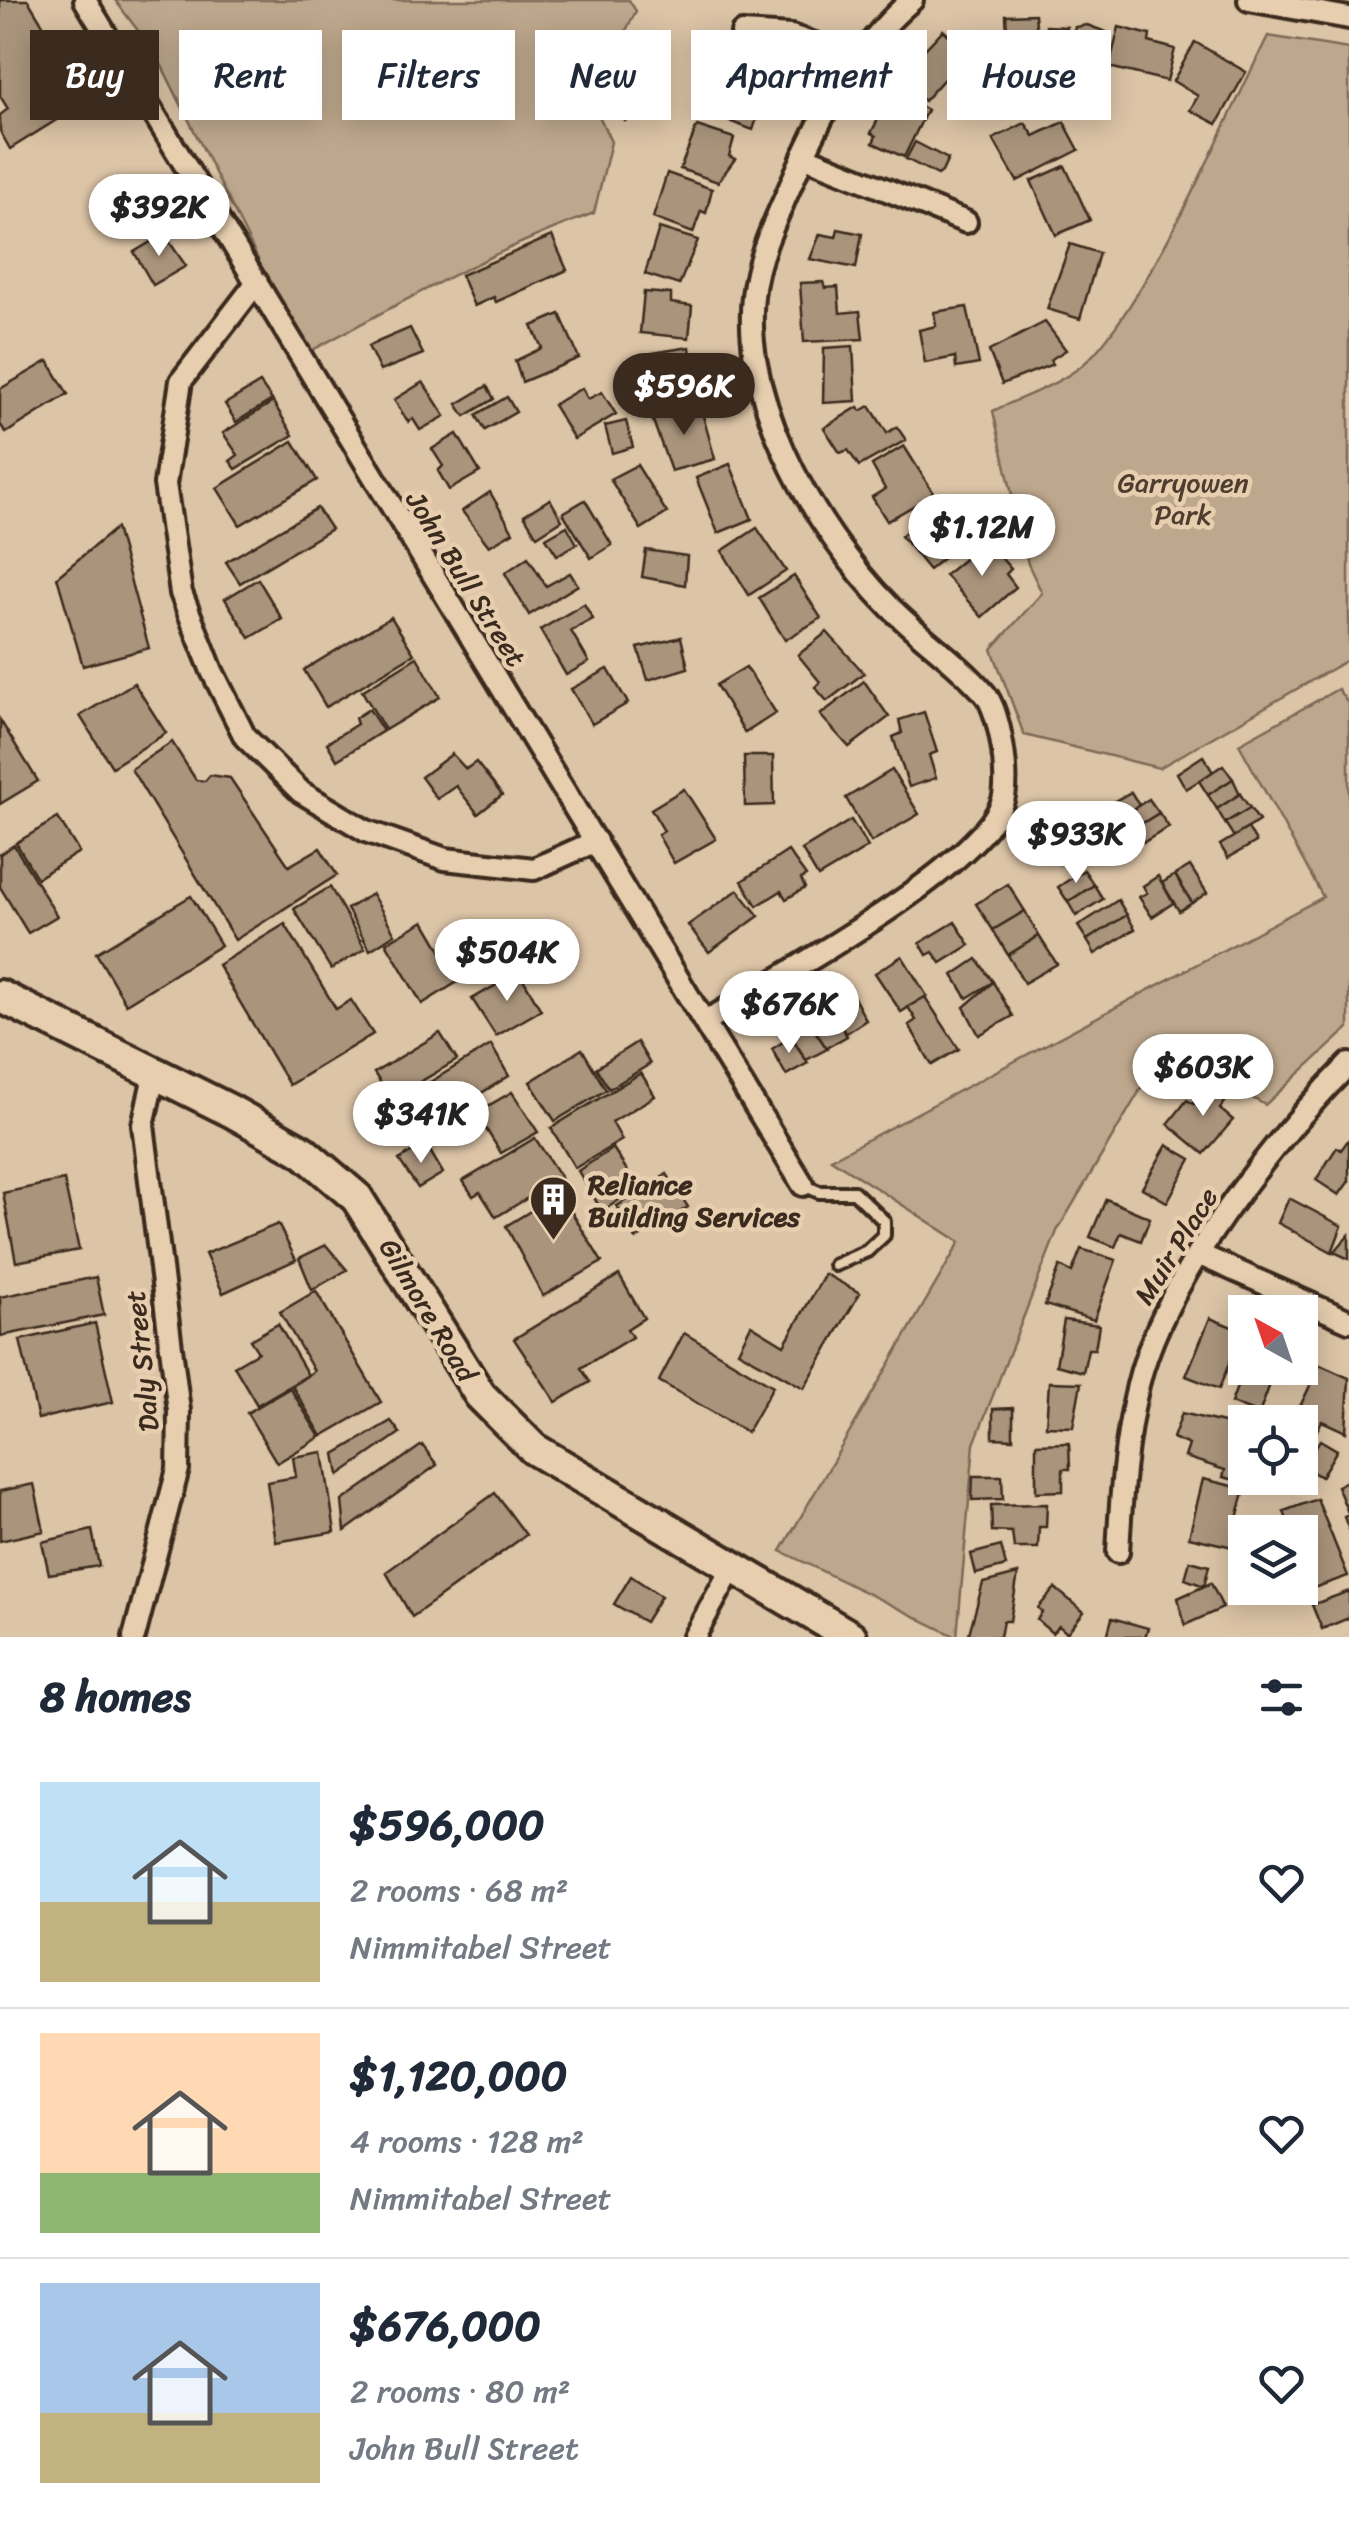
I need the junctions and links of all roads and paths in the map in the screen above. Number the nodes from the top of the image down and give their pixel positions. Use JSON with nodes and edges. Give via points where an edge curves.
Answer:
{"nodes":[{"id":1,"x":85,"y":0,"type":"edge"},
{"id":2,"x":912,"y":0,"type":"edge"},
{"id":3,"x":1248,"y":0,"type":"edge"},
{"id":4,"x":1349,"y":18,"type":"edge"},
{"id":5,"x":883,"y":30,"type":"edge"},
{"id":6,"x":822,"y":120,"type":"edge"},
{"id":7,"x":803,"y":156,"type":"junction"},
{"id":8,"x":966,"y":222,"type":"dead end"},
{"id":9,"x":258,"y":282,"type":"junction"},
{"id":10,"x":596,"y":841,"type":"junction"},
{"id":11,"x":0,"y":996,"type":"edge"},
{"id":12,"x":705,"y":1022,"type":"junction"},
{"id":13,"x":1349,"y":1064,"type":"edge"},
{"id":14,"x":154,"y":1076,"type":"junction"},
{"id":15,"x":803,"y":1185,"type":"joint"},
{"id":16,"x":1198,"y":1254,"type":"junction"},
{"id":17,"x":835,"y":1265,"type":"dead end"},
{"id":18,"x":1349,"y":1321,"type":"edge"},
{"id":19,"x":1118,"y":1552,"type":"dead end"},
{"id":20,"x":732,"y":1568,"type":"junction"},
{"id":21,"x":134,"y":1637,"type":"edge"},
{"id":22,"x":694,"y":1637,"type":"edge"},
{"id":23,"x":851,"y":1637,"type":"edge"}],
"edges":[{"from":1,"to":9,"type":"street","name":"John Bull Street"},
{"from":2,"to":5,"type":"street"},
{"from":3,"to":4,"type":"street"},
{"from":6,"to":7,"type":"street"},
{"from":7,"to":8,"type":"street"},
{"from":7,"to":12,"type":"street","via":[[756,276],[760,390],[817,514],[858,574],[988,696],[1005,752],[1003,803],[965,852],[873,920]]},
{"from":9,"to":10,"type":"street","name":"John Bull Street"},
{"from":9,"to":10,"type":"street","via":[[181,381],[165,484],[181,592],[245,736],[301,792],[366,832],[445,859],[534,869]]},
{"from":10,"to":12,"type":"street","name":"John Bull Street"},
{"from":11,"to":14,"type":"street","name":"Gilmore Road"},
{"from":12,"to":15,"type":"street","name":"John Bull Street"},
{"from":13,"to":16,"type":"street","name":"Muir Place"},
{"from":14,"to":20,"type":"street","name":"Gilmore Road","via":[[302,1151],[357,1198],[480,1395],[534,1449]]},
{"from":14,"to":21,"type":"street","name":"Daly Street","via":[[143,1125],[179,1411],[178,1470]]},
{"from":15,"to":17,"type":"lane","via":[[854,1192],[884,1222],[884,1235],[873,1247]]},
{"from":16,"to":18,"type":"street"},
{"from":16,"to":19,"type":"street","name":"Muir Place","via":[[1160,1320],[1138,1384]]},
{"from":20,"to":22,"type":"street"},
{"from":20,"to":23,"type":"street","name":"Gilmore Road"}]}
